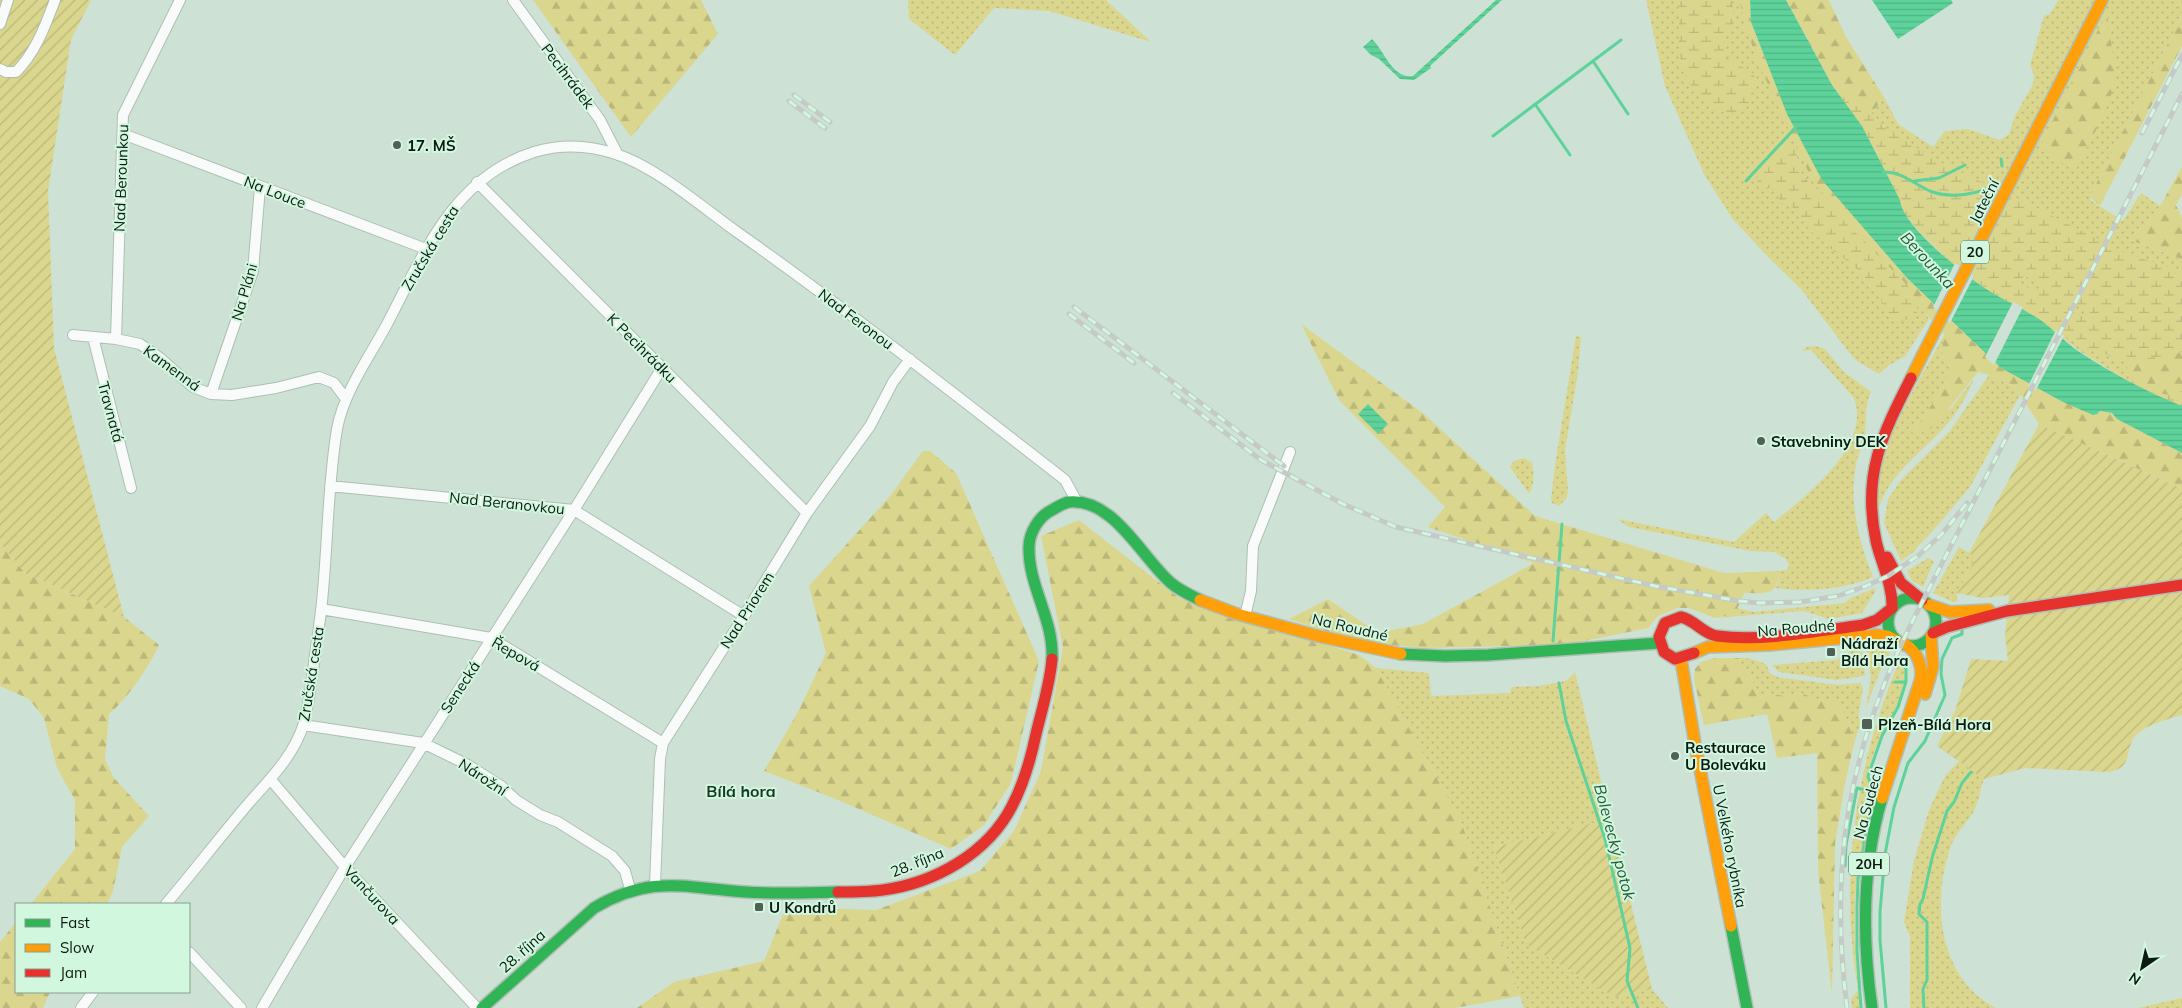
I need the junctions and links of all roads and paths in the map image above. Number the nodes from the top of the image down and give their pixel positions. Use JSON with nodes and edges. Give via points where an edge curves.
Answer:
{"nodes":[{"id":1,"x":8,"y":0,"type":"edge"},
{"id":2,"x":55,"y":0,"type":"edge"},
{"id":3,"x":180,"y":0,"type":"edge"},
{"id":4,"x":513,"y":0,"type":"edge"},
{"id":5,"x":2102,"y":0,"type":"edge"},
{"id":6,"x":0,"y":24,"type":"edge"},
{"id":7,"x":0,"y":69,"type":"edge"},
{"id":8,"x":123,"y":134,"type":"junction"},
{"id":9,"x":618,"y":155,"type":"junction"},
{"id":10,"x":477,"y":182,"type":"junction"},
{"id":11,"x":260,"y":187,"type":"junction"},
{"id":12,"x":426,"y":249,"type":"junction"},
{"id":13,"x":73,"y":335,"type":"dead end"},
{"id":14,"x":93,"y":337,"type":"junction"},
{"id":15,"x":116,"y":339,"type":"junction"},
{"id":16,"x":910,"y":359,"type":"junction"},
{"id":17,"x":662,"y":368,"type":"junction"},
{"id":18,"x":211,"y":394,"type":"junction"},
{"id":19,"x":346,"y":399,"type":"junction"},
{"id":20,"x":1290,"y":452,"type":"dead end"},
{"id":21,"x":330,"y":486,"type":"junction"},
{"id":22,"x":131,"y":488,"type":"dead end"},
{"id":23,"x":1077,"y":502,"type":"junction"},
{"id":24,"x":574,"y":510,"type":"junction"},
{"id":25,"x":807,"y":513,"type":"junction"},
{"id":26,"x":1874,"y":531,"type":"junction"},
{"id":27,"x":2182,"y":585,"type":"edge"},
{"id":28,"x":1925,"y":602,"type":"junction"},
{"id":29,"x":1892,"y":608,"type":"junction"},
{"id":30,"x":321,"y":609,"type":"junction"},
{"id":31,"x":2007,"y":611,"type":"junction"},
{"id":32,"x":744,"y":616,"type":"junction"},
{"id":33,"x":1245,"y":616,"type":"junction"},
{"id":34,"x":1698,"y":627,"type":"junction"},
{"id":35,"x":1932,"y":634,"type":"junction"},
{"id":36,"x":491,"y":638,"type":"junction"},
{"id":37,"x":1901,"y":642,"type":"junction"},
{"id":38,"x":1659,"y":643,"type":"junction"},
{"id":39,"x":1696,"y":652,"type":"junction"},
{"id":40,"x":1681,"y":659,"type":"junction"},
{"id":41,"x":303,"y":725,"type":"junction"},
{"id":42,"x":1908,"y":726,"type":"junction"},
{"id":43,"x":664,"y":742,"type":"junction"},
{"id":44,"x":423,"y":743,"type":"junction"},
{"id":45,"x":271,"y":780,"type":"junction"},
{"id":46,"x":345,"y":866,"type":"junction"},
{"id":47,"x":655,"y":885,"type":"junction"},
{"id":48,"x":630,"y":889,"type":"junction"},
{"id":49,"x":167,"y":903,"type":"edge"},
{"id":50,"x":190,"y":953,"type":"edge"},
{"id":51,"x":92,"y":993,"type":"edge"},
{"id":52,"x":81,"y":1008,"type":"edge"},
{"id":53,"x":241,"y":1008,"type":"edge"},
{"id":54,"x":262,"y":1008,"type":"edge"},
{"id":55,"x":477,"y":1008,"type":"edge"},
{"id":56,"x":482,"y":1008,"type":"edge"},
{"id":57,"x":1747,"y":1008,"type":"edge"},
{"id":58,"x":1872,"y":1008,"type":"edge"}],
"edges":[{"from":1,"to":6,"type":"street"},
{"from":2,"to":7,"type":"street","via":[[39,40],[24,64],[16,72]]},
{"from":3,"to":8,"type":"street","name":"Nad Berounkou","via":[[123,116]]},
{"from":4,"to":9,"type":"street","name":"Pecihrádek","via":[[600,120]]},
{"from":5,"to":26,"type":"main road","name":"Jateční","number":"20","via":[[1883,434],[1873,466],[1870,499]]},
{"from":8,"to":11,"type":"street","name":"Na Louce"},
{"from":8,"to":15,"type":"street","name":"Nad Berounkou"},
{"from":9,"to":10,"type":"street","name":"Zručská cesta","via":[[593,148],[541,150],[503,164]]},
{"from":9,"to":16,"type":"street","name":"Nad Feronou","via":[[644,166]]},
{"from":10,"to":12,"type":"street","name":"Zručská cesta","via":[[456,203]]},
{"from":10,"to":17,"type":"street","name":"K Pecihrádku"},
{"from":11,"to":12,"type":"street","name":"Na Louce"},
{"from":11,"to":18,"type":"street","name":"Na Pláni","via":[[253,271]]},
{"from":12,"to":19,"type":"street","name":"Zručská cesta"},
{"from":13,"to":14,"type":"street","name":"Kamenná"},
{"from":14,"to":15,"type":"street","name":"Kamenná"},
{"from":14,"to":22,"type":"street","name":"Travnatá"},
{"from":15,"to":18,"type":"street","name":"Kamenná","via":[[140,344],[193,386]]},
{"from":16,"to":23,"type":"street","name":"Nad Feronou","via":[[1065,480]]},
{"from":16,"to":25,"type":"street","name":"Nad Priorem","via":[[893,382],[870,426]]},
{"from":17,"to":24,"type":"street","name":"Senecká"},
{"from":17,"to":25,"type":"street","name":"K Pecihrádku"},
{"from":18,"to":19,"type":"street","via":[[232,395],[318,377],[334,383]]},
{"from":19,"to":21,"type":"street","name":"Zručská cesta","via":[[338,428]]},
{"from":20,"to":33,"type":"street","via":[[1253,546],[1251,591]]},
{"from":21,"to":24,"type":"street","name":"Nad Beranovkou"},
{"from":21,"to":30,"type":"street","name":"Zručská cesta"},
{"from":23,"to":33,"type":"main road","name":"Na Roudné","via":[[1091,504],[1109,515],[1158,570],[1183,591]]},
{"from":23,"to":47,"type":"main road","name":"28. října","via":[[1046,512],[1031,534],[1029,550],[1049,617],[1051,669],[1030,758],[1016,800],[1003,822],[980,847],[944,870],[887,890],[784,894]]},
{"from":24,"to":32,"type":"street","name":"Nad Beranovkou"},
{"from":24,"to":36,"type":"street","name":"Senecká"},
{"from":25,"to":32,"type":"street","name":"Nad Priorem"},
{"from":26,"to":28,"type":"main road","name":"Jateční","number":"20","via":[[1901,584]]},
{"from":26,"to":29,"type":"main road","name":"Jateční","number":"20"},
{"from":27,"to":31,"type":"main road","name":"Na Roudné"},
{"from":28,"to":29,"type":"main road","name":"Na Roudné","via":[[1905,599]]},
{"from":28,"to":31,"type":"main road","name":"Na Roudné","via":[[1941,611],[1953,613]]},
{"from":28,"to":35,"type":"main road","via":[[1936,620]]},
{"from":29,"to":34,"type":"main road","name":"Na Roudné","via":[[1873,622],[1839,628],[1725,636],[1708,634]]},
{"from":29,"to":37,"type":"main road","number":"20","via":[[1889,626]]},
{"from":30,"to":36,"type":"street","name":"Řepová"},
{"from":30,"to":41,"type":"street","name":"Zručská cesta"},
{"from":31,"to":35,"type":"main road","name":"Na Roudné"},
{"from":32,"to":43,"type":"street","name":"Nad Priorem"},
{"from":33,"to":38,"type":"main road","name":"Na Roudné","via":[[1358,646],[1422,655],[1488,655]]},
{"from":34,"to":38,"type":"main road","name":"Na Roudné","via":[[1688,618],[1670,619],[1660,629]]},
{"from":34,"to":39,"type":"main road","via":[[1700,642]]},
{"from":35,"to":37,"type":"main road","name":"Na Roudné","via":[[1917,645]]},
{"from":35,"to":42,"type":"main road","name":"Na Sudech","number":"20H","via":[[1931,677]]},
{"from":36,"to":43,"type":"street","name":"Řepová"},
{"from":36,"to":44,"type":"street","name":"Senecká"},
{"from":37,"to":39,"type":"main road","name":"Na Roudné","via":[[1877,635],[1761,646],[1708,647]]},
{"from":37,"to":42,"type":"main road","name":"Na Sudech","number":"20H","via":[[1917,656],[1921,674]]},
{"from":38,"to":40,"type":"main road","via":[[1669,656]]},
{"from":39,"to":40,"type":"main road","name":"Na Roudné"},
{"from":40,"to":57,"type":"main road","name":"U Velkého rybníka"},
{"from":41,"to":44,"type":"street","name":"Nárožní"},
{"from":41,"to":45,"type":"street","name":"Zručská cesta"},
{"from":42,"to":58,"type":"main road","name":"Na Sudech","number":"20H","via":[[1882,800],[1869,862],[1865,929]]},
{"from":43,"to":47,"type":"street","name":"Nad Priorem","via":[[660,759]]},
{"from":44,"to":46,"type":"street","name":"Senecká"},
{"from":44,"to":48,"type":"street","name":"Nárožní","via":[[468,766],[540,815],[558,822],[612,856],[626,871]]},
{"from":45,"to":46,"type":"street","name":"Vančurova"},
{"from":45,"to":49,"type":"street","name":"Zručská cesta"},
{"from":46,"to":54,"type":"street","name":"Senecká"},
{"from":46,"to":55,"type":"street","name":"Vančurova"},
{"from":47,"to":48,"type":"main road","name":"28. října"},
{"from":48,"to":56,"type":"main road","name":"28. října","via":[[594,908]]},
{"from":50,"to":53,"type":"street"},
{"from":51,"to":52,"type":"street"}]}
